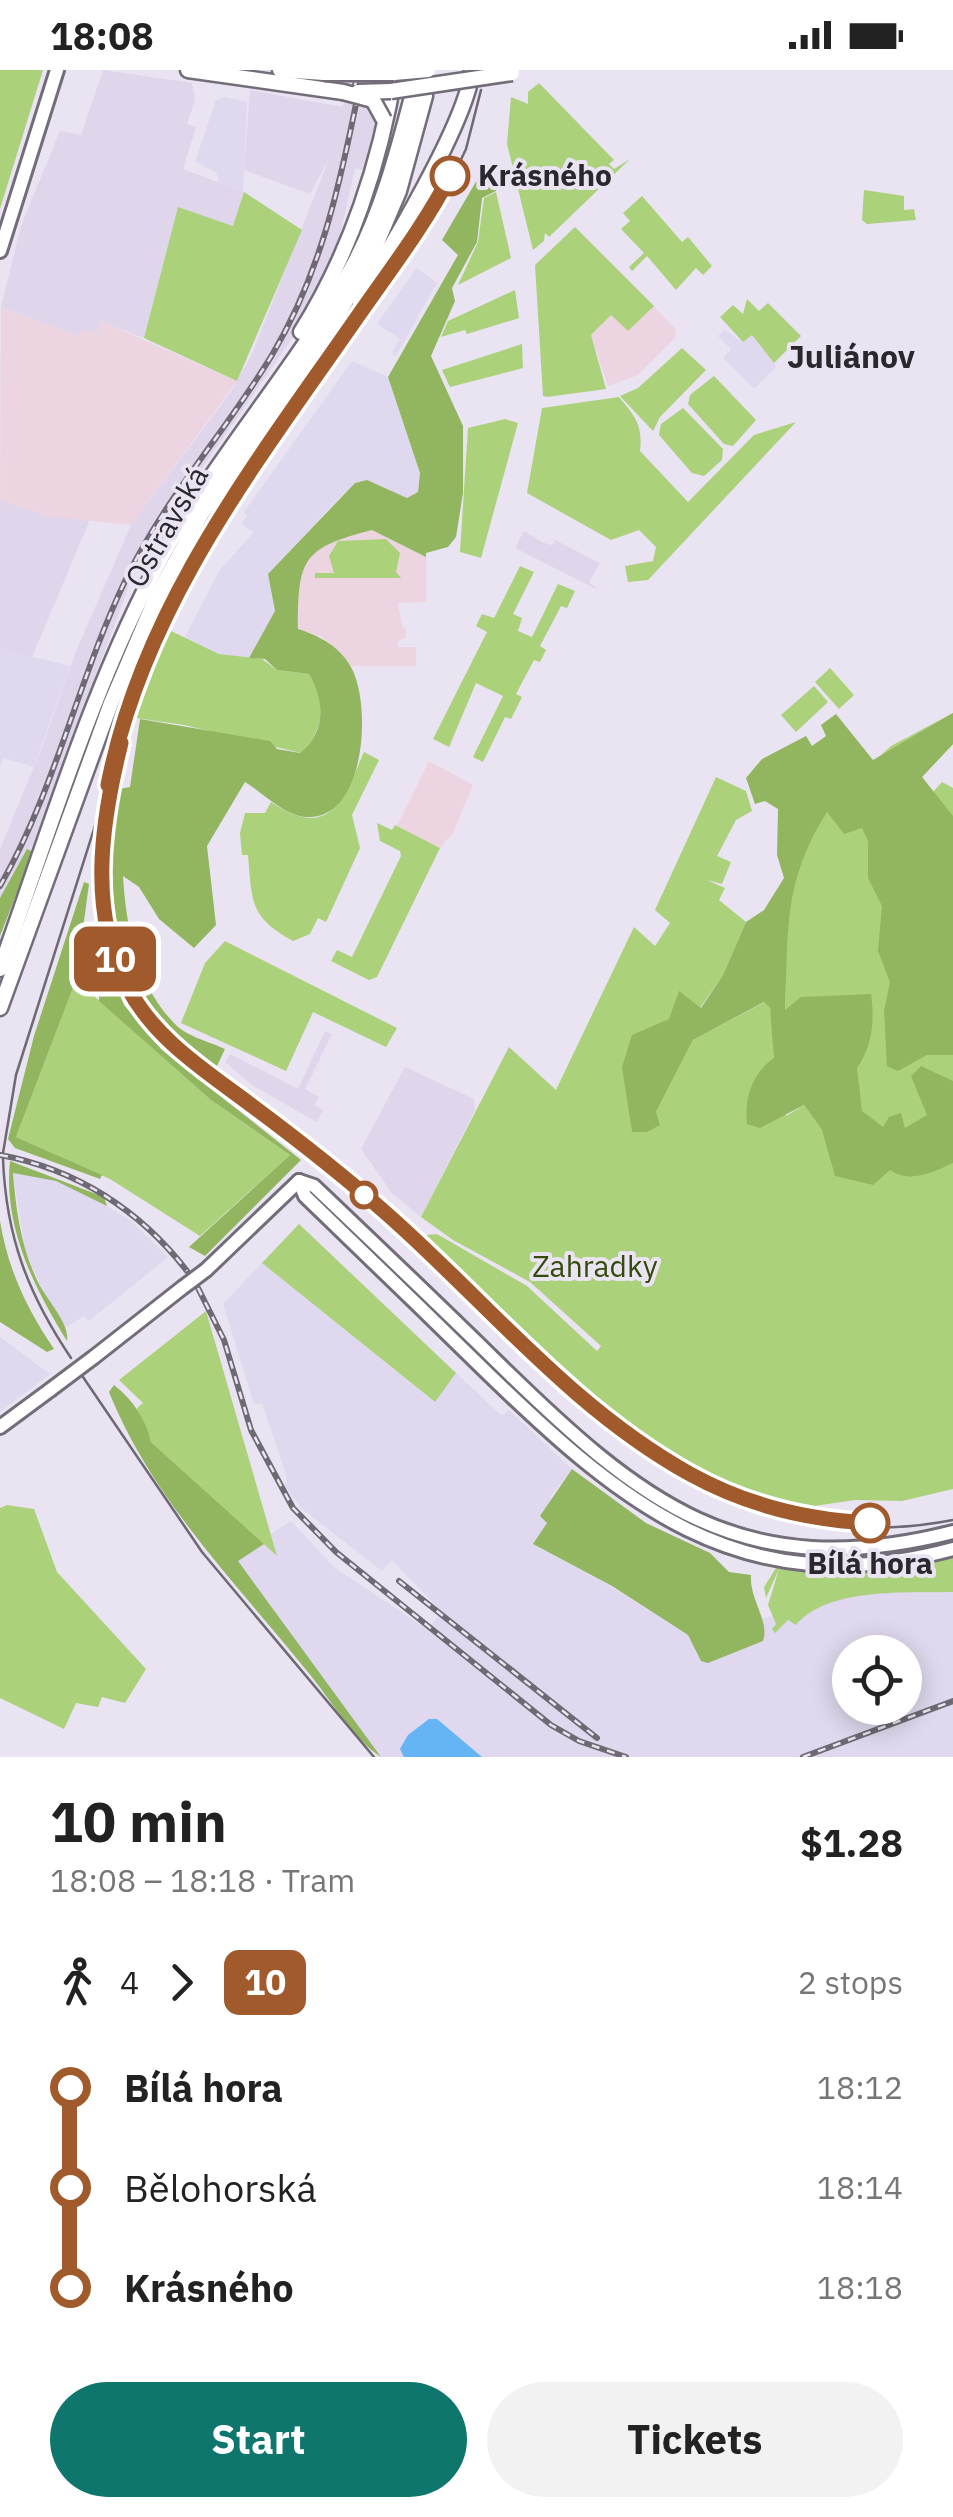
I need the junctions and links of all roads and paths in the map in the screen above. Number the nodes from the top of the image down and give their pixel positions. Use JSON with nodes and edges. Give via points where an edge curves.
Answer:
{"nodes":[{"id":1,"x":57,"y":70,"type":"edge"},
{"id":2,"x":188,"y":70,"type":"edge"},
{"id":3,"x":280,"y":70,"type":"edge"},
{"id":4,"x":428,"y":70,"type":"edge"},
{"id":5,"x":394,"y":72,"type":"edge"},
{"id":6,"x":512,"y":74,"type":"dead end"},
{"id":7,"x":472,"y":76,"type":"edge"},
{"id":8,"x":391,"y":91,"type":"junction"},
{"id":9,"x":343,"y":92,"type":"junction"},
{"id":10,"x":384,"y":120,"type":"junction"},
{"id":11,"x":0,"y":252,"type":"edge"},
{"id":12,"x":273,"y":409,"type":"junction"},
{"id":13,"x":237,"y":440,"type":"junction"},
{"id":14,"x":0,"y":969,"type":"edge"},
{"id":15,"x":0,"y":1008,"type":"edge"},
{"id":16,"x":298,"y":1182,"type":"junction"},
{"id":17,"x":0,"y":1428,"type":"edge"},
{"id":18,"x":953,"y":1532,"type":"edge"},
{"id":19,"x":953,"y":1549,"type":"edge"}],
"edges":[{"from":1,"to":11,"type":"main road"},
{"from":2,"to":9,"type":"main road"},
{"from":3,"to":5,"type":"main road","bridge":true},
{"from":4,"to":5,"type":"main road","bridge":true},
{"from":5,"to":8,"type":"main road","bridge":true},
{"from":6,"to":7,"type":"main road","bridge":true},
{"from":7,"to":8,"type":"main road","bridge":true},
{"from":7,"to":12,"type":"main road","via":[[372,278]]},
{"from":8,"to":9,"type":"main road","bridge":true},
{"from":8,"to":10,"type":"main road","bridge":true},
{"from":9,"to":10,"type":"main road","bridge":true,"via":[[374,102]]},
{"from":10,"to":13,"type":"main road","via":[[338,270]]},
{"from":12,"to":13,"type":"main road","name":"Ostravská","via":[[376,246],[411,154],[419,97],[363,246]]},
{"from":12,"to":15,"type":"main road","name":"Ostravská","via":[[196,524],[144,624]]},
{"from":13,"to":14,"type":"main road","name":"Ostravská","via":[[173,537],[131,620]]},
{"from":16,"to":17,"type":"main road","bridge":true,"via":[[206,1270]]},
{"from":16,"to":18,"type":"main road","via":[[314,1186],[581,1444],[661,1502],[724,1531],[790,1546],[872,1549]]},
{"from":16,"to":19,"type":"main road","via":[[504,1390],[611,1485],[654,1514],[721,1545],[806,1563],[874,1564]]}]}
